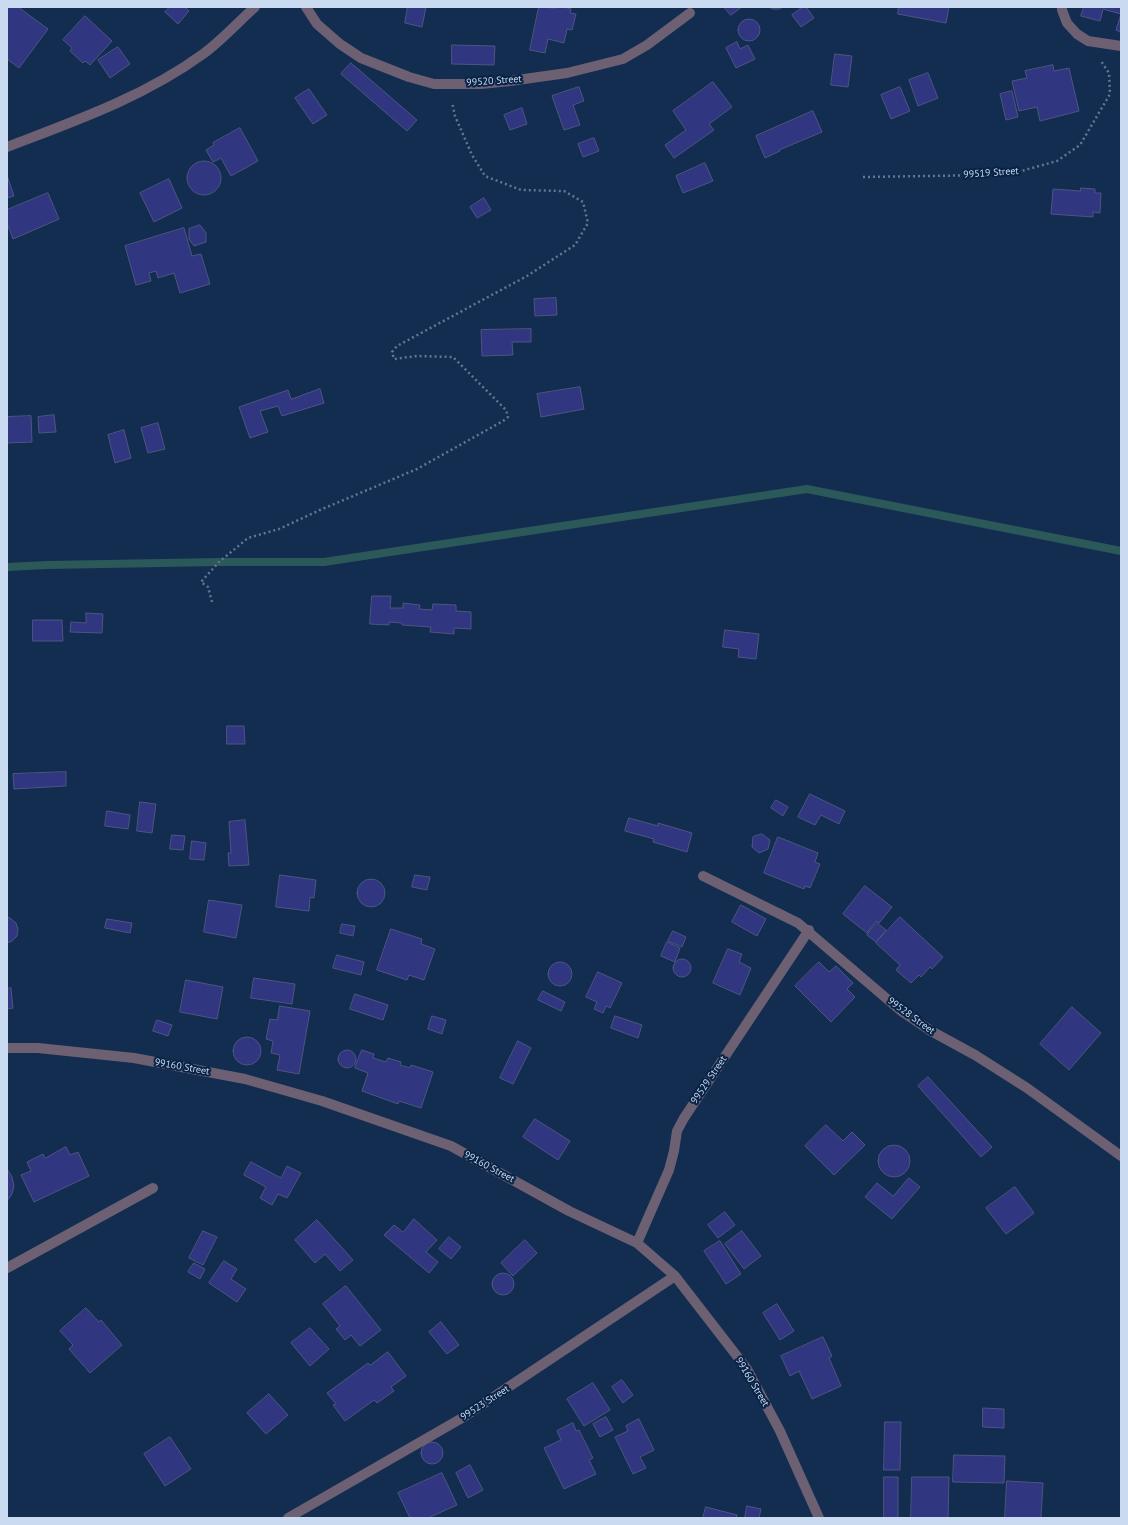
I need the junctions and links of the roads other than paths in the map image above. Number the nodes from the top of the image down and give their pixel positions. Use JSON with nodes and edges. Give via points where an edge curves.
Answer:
{"nodes":[{"id":1,"x":255,"y":7,"type":"edge"},
{"id":2,"x":306,"y":7,"type":"edge"},
{"id":3,"x":1062,"y":7,"type":"edge"},
{"id":4,"x":690,"y":13,"type":"dead end"},
{"id":5,"x":1121,"y":46,"type":"edge"},
{"id":6,"x":7,"y":147,"type":"edge"},
{"id":7,"x":703,"y":876,"type":"dead end"},
{"id":8,"x":809,"y":930,"type":"junction"},
{"id":9,"x":7,"y":1048,"type":"edge"},
{"id":10,"x":1121,"y":1156,"type":"edge"},
{"id":11,"x":153,"y":1188,"type":"dead end"},
{"id":12,"x":637,"y":1243,"type":"junction"},
{"id":13,"x":7,"y":1268,"type":"edge"},
{"id":14,"x":675,"y":1276,"type":"junction"},
{"id":15,"x":288,"y":1518,"type":"edge"},
{"id":16,"x":819,"y":1518,"type":"edge"}],
"edges":[{"from":1,"to":6,"type":"street","via":[[204,53],[155,84],[84,118]]},
{"from":2,"to":4,"type":"street","name":"99520 Street","via":[[317,24],[361,58],[434,84],[510,82],[567,73],[623,59],[647,45]]},
{"from":3,"to":5,"type":"street","via":[[1067,23],[1077,34],[1088,41]]},
{"from":7,"to":8,"type":"street","name":"99528 Street","via":[[798,922]]},
{"from":8,"to":10,"type":"street","name":"99528 Street","via":[[900,1010],[931,1032],[975,1055],[1027,1088]]},
{"from":8,"to":12,"type":"street","name":"99529 Street","via":[[684,1118],[677,1132],[669,1170]]},
{"from":9,"to":12,"type":"street","name":"99160 Street","via":[[38,1048],[134,1058],[196,1068],[322,1101],[450,1146],[569,1211]]},
{"from":11,"to":13,"type":"street"},
{"from":12,"to":14,"type":"street","name":"99160 Street"},
{"from":14,"to":15,"type":"street","name":"99523 Street","via":[[462,1418]]},
{"from":14,"to":16,"type":"street","name":"99160 Street","via":[[747,1369],[780,1431]]}]}
